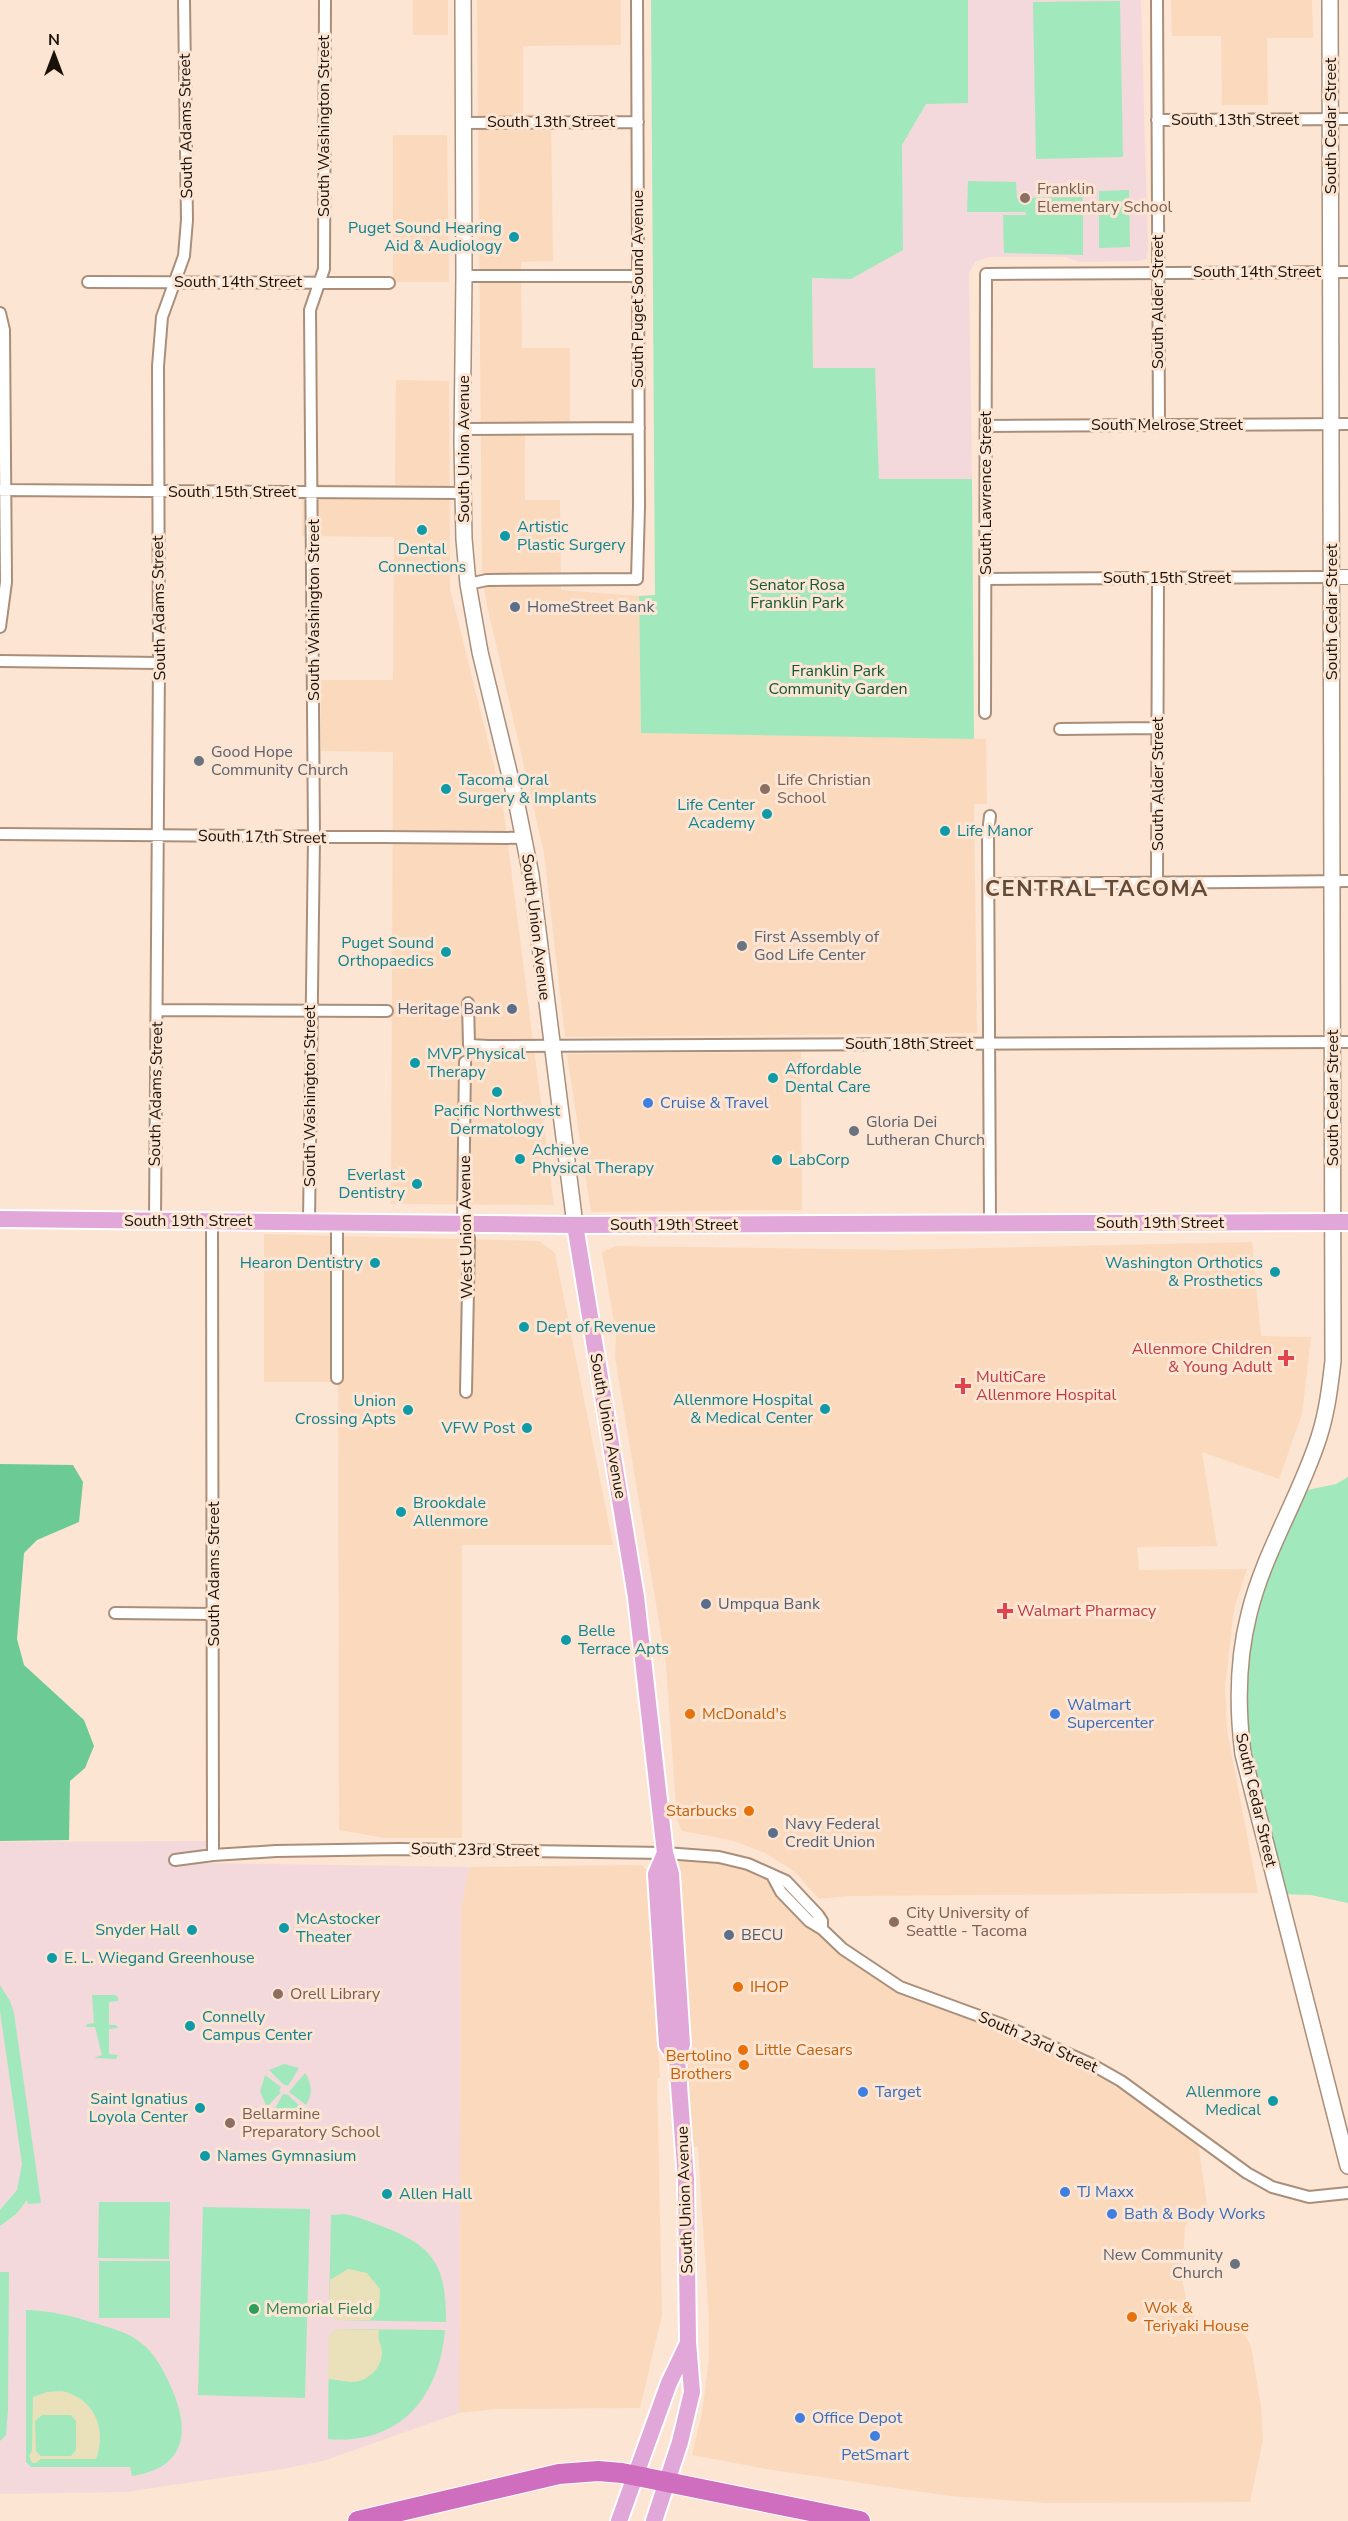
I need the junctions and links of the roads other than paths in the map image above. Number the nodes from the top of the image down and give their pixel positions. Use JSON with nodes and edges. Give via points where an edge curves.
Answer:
{"nodes":[{"id":1,"x":184,"y":0,"type":"edge"},
{"id":2,"x":325,"y":0,"type":"edge"},
{"id":3,"x":463,"y":0,"type":"edge"},
{"id":4,"x":637,"y":0,"type":"edge"},
{"id":5,"x":1157,"y":0,"type":"edge"},
{"id":6,"x":1330,"y":0,"type":"edge"},
{"id":7,"x":1331,"y":119,"type":"junction"},
{"id":8,"x":1348,"y":119,"type":"edge"},
{"id":9,"x":1157,"y":120,"type":"junction"},
{"id":10,"x":638,"y":122,"type":"junction"},
{"id":11,"x":464,"y":123,"type":"junction"},
{"id":12,"x":1158,"y":272,"type":"junction"},
{"id":13,"x":1332,"y":272,"type":"junction"},
{"id":14,"x":1348,"y":272,"type":"edge"},
{"id":15,"x":986,"y":274,"type":"joint"},
{"id":16,"x":465,"y":276,"type":"junction"},
{"id":17,"x":638,"y":276,"type":"junction"},
{"id":18,"x":88,"y":282,"type":"dead end"},
{"id":19,"x":175,"y":282,"type":"junction"},
{"id":20,"x":319,"y":283,"type":"junction"},
{"id":21,"x":389,"y":284,"type":"dead end"},
{"id":22,"x":0,"y":313,"type":"edge"},
{"id":23,"x":1340,"y":424,"type":"edge"},
{"id":24,"x":1159,"y":425,"type":"junction"},
{"id":25,"x":986,"y":426,"type":"junction"},
{"id":26,"x":639,"y":428,"type":"junction"},
{"id":27,"x":463,"y":429,"type":"junction"},
{"id":28,"x":2,"y":490,"type":"edge"},
{"id":29,"x":157,"y":491,"type":"junction"},
{"id":30,"x":313,"y":492,"type":"junction"},
{"id":31,"x":463,"y":493,"type":"junction"},
{"id":32,"x":1331,"y":577,"type":"junction"},
{"id":33,"x":1348,"y":577,"type":"edge"},
{"id":34,"x":1158,"y":578,"type":"junction"},
{"id":35,"x":987,"y":579,"type":"junction"},
{"id":36,"x":468,"y":584,"type":"junction"},
{"id":37,"x":0,"y":627,"type":"edge"},
{"id":38,"x":0,"y":660,"type":"edge"},
{"id":39,"x":159,"y":663,"type":"junction"},
{"id":40,"x":985,"y":713,"type":"dead end"},
{"id":41,"x":1158,"y":728,"type":"junction"},
{"id":42,"x":1060,"y":729,"type":"dead end"},
{"id":43,"x":990,"y":816,"type":"dead end"},
{"id":44,"x":0,"y":834,"type":"edge"},
{"id":45,"x":158,"y":836,"type":"junction"},
{"id":46,"x":314,"y":838,"type":"junction"},
{"id":47,"x":525,"y":838,"type":"junction"},
{"id":48,"x":1340,"y":881,"type":"edge"},
{"id":49,"x":1158,"y":882,"type":"junction"},
{"id":50,"x":989,"y":884,"type":"junction"},
{"id":51,"x":468,"y":1003,"type":"dead end"},
{"id":52,"x":158,"y":1010,"type":"junction"},
{"id":53,"x":311,"y":1011,"type":"junction"},
{"id":54,"x":387,"y":1011,"type":"dead end"},
{"id":55,"x":1341,"y":1042,"type":"edge"},
{"id":56,"x":551,"y":1044,"type":"junction"},
{"id":57,"x":989,"y":1044,"type":"junction"},
{"id":58,"x":465,"y":1062,"type":"dead end"},
{"id":59,"x":0,"y":1219,"type":"edge"},
{"id":60,"x":155,"y":1220,"type":"junction"},
{"id":61,"x":212,"y":1222,"type":"junction"},
{"id":62,"x":309,"y":1222,"type":"junction"},
{"id":63,"x":337,"y":1222,"type":"junction"},
{"id":64,"x":1340,"y":1222,"type":"edge"},
{"id":65,"x":463,"y":1223,"type":"junction"},
{"id":66,"x":990,"y":1223,"type":"junction"},
{"id":67,"x":575,"y":1225,"type":"junction"},
{"id":68,"x":337,"y":1378,"type":"dead end"},
{"id":69,"x":466,"y":1392,"type":"dead end"},
{"id":70,"x":115,"y":1613,"type":"dead end"},
{"id":71,"x":214,"y":1614,"type":"junction"},
{"id":72,"x":665,"y":1853,"type":"junction"},
{"id":73,"x":213,"y":1855,"type":"junction"},
{"id":74,"x":175,"y":1860,"type":"dead end"},
{"id":75,"x":1348,"y":2166,"type":"edge"},
{"id":76,"x":1348,"y":2193,"type":"edge"},
{"id":77,"x":688,"y":2342,"type":"junction"},
{"id":78,"x":635,"y":2476,"type":"junction"},
{"id":79,"x":667,"y":2482,"type":"junction"},
{"id":80,"x":358,"y":2521,"type":"edge"},
{"id":81,"x":619,"y":2521,"type":"edge"},
{"id":82,"x":654,"y":2521,"type":"edge"},
{"id":83,"x":860,"y":2521,"type":"edge"}],
"edges":[{"from":1,"to":19,"type":"street","name":"South Adams Street","via":[[187,220],[184,256]]},
{"from":2,"to":20,"type":"street","name":"South Washington Street","via":[[324,269]]},
{"from":3,"to":11,"type":"main road","name":"South Union Avenue"},
{"from":4,"to":10,"type":"street","name":"South Puget Sound Avenue"},
{"from":5,"to":9,"type":"street","name":"South Alder Street"},
{"from":6,"to":7,"type":"main road","name":"South Cedar Street"},
{"from":7,"to":8,"type":"street","name":"South 13th Street"},
{"from":7,"to":9,"type":"street","name":"South 13th Street"},
{"from":7,"to":13,"type":"main road","name":"South Cedar Street"},
{"from":9,"to":12,"type":"street","name":"South Alder Street"},
{"from":10,"to":11,"type":"street","name":"South 13th Street"},
{"from":10,"to":17,"type":"street","name":"South Puget Sound Avenue"},
{"from":11,"to":16,"type":"main road","name":"South Union Avenue"},
{"from":12,"to":13,"type":"street","name":"South 14th Street"},
{"from":12,"to":15,"type":"street","name":"South 14th Street"},
{"from":12,"to":24,"type":"street","name":"South Alder Street"},
{"from":13,"to":14,"type":"street","name":"South 14th Street"},
{"from":13,"to":23,"type":"main road","name":"South Cedar Street"},
{"from":15,"to":25,"type":"street","name":"South Lawrence Street"},
{"from":16,"to":17,"type":"street"},
{"from":16,"to":27,"type":"main road","name":"South Union Avenue"},
{"from":17,"to":26,"type":"street","name":"South Puget Sound Avenue"},
{"from":18,"to":19,"type":"street","name":"South 14th Street"},
{"from":19,"to":20,"type":"street","name":"South 14th Street"},
{"from":19,"to":29,"type":"street","name":"South Adams Street","via":[[159,330]]},
{"from":20,"to":21,"type":"street","name":"South 14th Street"},
{"from":20,"to":30,"type":"street","name":"South Washington Street","via":[[310,310]]},
{"from":22,"to":28,"type":"street","via":[[4,330]]},
{"from":23,"to":24,"type":"street","name":"South Melrose Street"},
{"from":23,"to":32,"type":"main road","name":"South Cedar Street"},
{"from":24,"to":25,"type":"street","name":"South Melrose Street"},
{"from":25,"to":35,"type":"street","name":"South Lawrence Street"},
{"from":26,"to":27,"type":"street"},
{"from":26,"to":36,"type":"street","name":"South Puget Sound Avenue","via":[[637,579],[487,580]]},
{"from":27,"to":31,"type":"main road","name":"South Union Avenue"},
{"from":28,"to":29,"type":"street","name":"South 15th Street"},
{"from":28,"to":37,"type":"street","via":[[6,582]]},
{"from":29,"to":30,"type":"street","name":"South 15th Street"},
{"from":29,"to":39,"type":"street","name":"South Adams Street"},
{"from":30,"to":31,"type":"street","name":"South 15th Street"},
{"from":30,"to":46,"type":"street","name":"South Washington Street"},
{"from":31,"to":36,"type":"main road","name":"South Union Avenue"},
{"from":32,"to":33,"type":"street","name":"South 15th Street"},
{"from":32,"to":34,"type":"street","name":"South 15th Street"},
{"from":32,"to":48,"type":"main road","name":"South Cedar Street"},
{"from":34,"to":35,"type":"street","name":"South 15th Street"},
{"from":34,"to":41,"type":"street","name":"South Alder Street"},
{"from":35,"to":40,"type":"street","name":"South Lawrence Street"},
{"from":36,"to":47,"type":"main road","name":"South Union Avenue","via":[[480,652]]},
{"from":38,"to":39,"type":"street"},
{"from":39,"to":45,"type":"street","name":"South Adams Street"},
{"from":41,"to":42,"type":"street"},
{"from":41,"to":49,"type":"street","name":"South Alder Street"},
{"from":43,"to":50,"type":"street"},
{"from":44,"to":45,"type":"street","name":"South 17th Street"},
{"from":45,"to":46,"type":"street","name":"South 17th Street"},
{"from":45,"to":52,"type":"street","name":"South Adams Street"},
{"from":46,"to":47,"type":"street","name":"South 17th Street"},
{"from":46,"to":53,"type":"street","name":"South Washington Street"},
{"from":47,"to":56,"type":"main road","name":"South Union Avenue"},
{"from":48,"to":49,"type":"street"},
{"from":48,"to":55,"type":"main road","name":"South Cedar Street"},
{"from":49,"to":50,"type":"street"},
{"from":50,"to":57,"type":"street"},
{"from":51,"to":56,"type":"street","name":"South 18th Street","via":[[469,1045]]},
{"from":52,"to":53,"type":"street"},
{"from":52,"to":60,"type":"street","name":"South Adams Street"},
{"from":53,"to":54,"type":"street"},
{"from":53,"to":62,"type":"street","name":"South Washington Street"},
{"from":55,"to":57,"type":"street","name":"South 18th Street"},
{"from":55,"to":64,"type":"main road","name":"South Cedar Street"},
{"from":56,"to":57,"type":"street","name":"South 18th Street"},
{"from":56,"to":67,"type":"main road","name":"South Union Avenue"},
{"from":57,"to":66,"type":"street"},
{"from":58,"to":65,"type":"street","name":"West Union Avenue"},
{"from":59,"to":60,"type":"main road","name":"South 19th Street"},
{"from":60,"to":61,"type":"main road","name":"South 19th Street"},
{"from":61,"to":62,"type":"main road","name":"South 19th Street"},
{"from":61,"to":71,"type":"street","name":"South Adams Street"},
{"from":62,"to":63,"type":"main road","name":"South 19th Street"},
{"from":63,"to":65,"type":"main road","name":"South 19th Street"},
{"from":63,"to":68,"type":"street"},
{"from":64,"to":66,"type":"main road","name":"South 19th Street"},
{"from":64,"to":75,"type":"main road","name":"South Cedar Street","via":[[1329,1398],[1318,1440],[1249,1613],[1239,1671],[1238,1706],[1243,1755]]},
{"from":65,"to":67,"type":"main road","name":"South 19th Street"},
{"from":65,"to":69,"type":"street","name":"West Union Avenue","via":[[469,1238]]},
{"from":66,"to":67,"type":"main road","name":"South 19th Street"},
{"from":67,"to":72,"type":"main road","name":"South Union Avenue","via":[[633,1575]]},
{"from":70,"to":71,"type":"street"},
{"from":71,"to":73,"type":"street","name":"South Adams Street"},
{"from":72,"to":73,"type":"street","name":"South 23rd Street","via":[[400,1849]]},
{"from":72,"to":76,"type":"street","name":"South 23rd Street","via":[[733,1860],[772,1877],[781,1893],[815,1926],[900,1987],[1001,2024],[1091,2064],[1272,2187],[1318,2197]]},
{"from":72,"to":77,"type":"main road","name":"South Union Avenue","via":[[671,1874],[682,2044],[677,2058],[686,2180]]},
{"from":73,"to":74,"type":"street","name":"South 23rd Street"},
{"from":77,"to":78,"type":"main road","name":"South Union Avenue"},
{"from":77,"to":79,"type":"main road","name":"South Union Avenue","via":[[692,2392]]},
{"from":78,"to":79,"type":"highway"},
{"from":78,"to":80,"type":"highway","via":[[598,2471],[559,2474]]},
{"from":78,"to":81,"type":"main road","name":"South Union Avenue"},
{"from":79,"to":82,"type":"main road","name":"South Union Avenue"},
{"from":79,"to":83,"type":"highway"}]}
